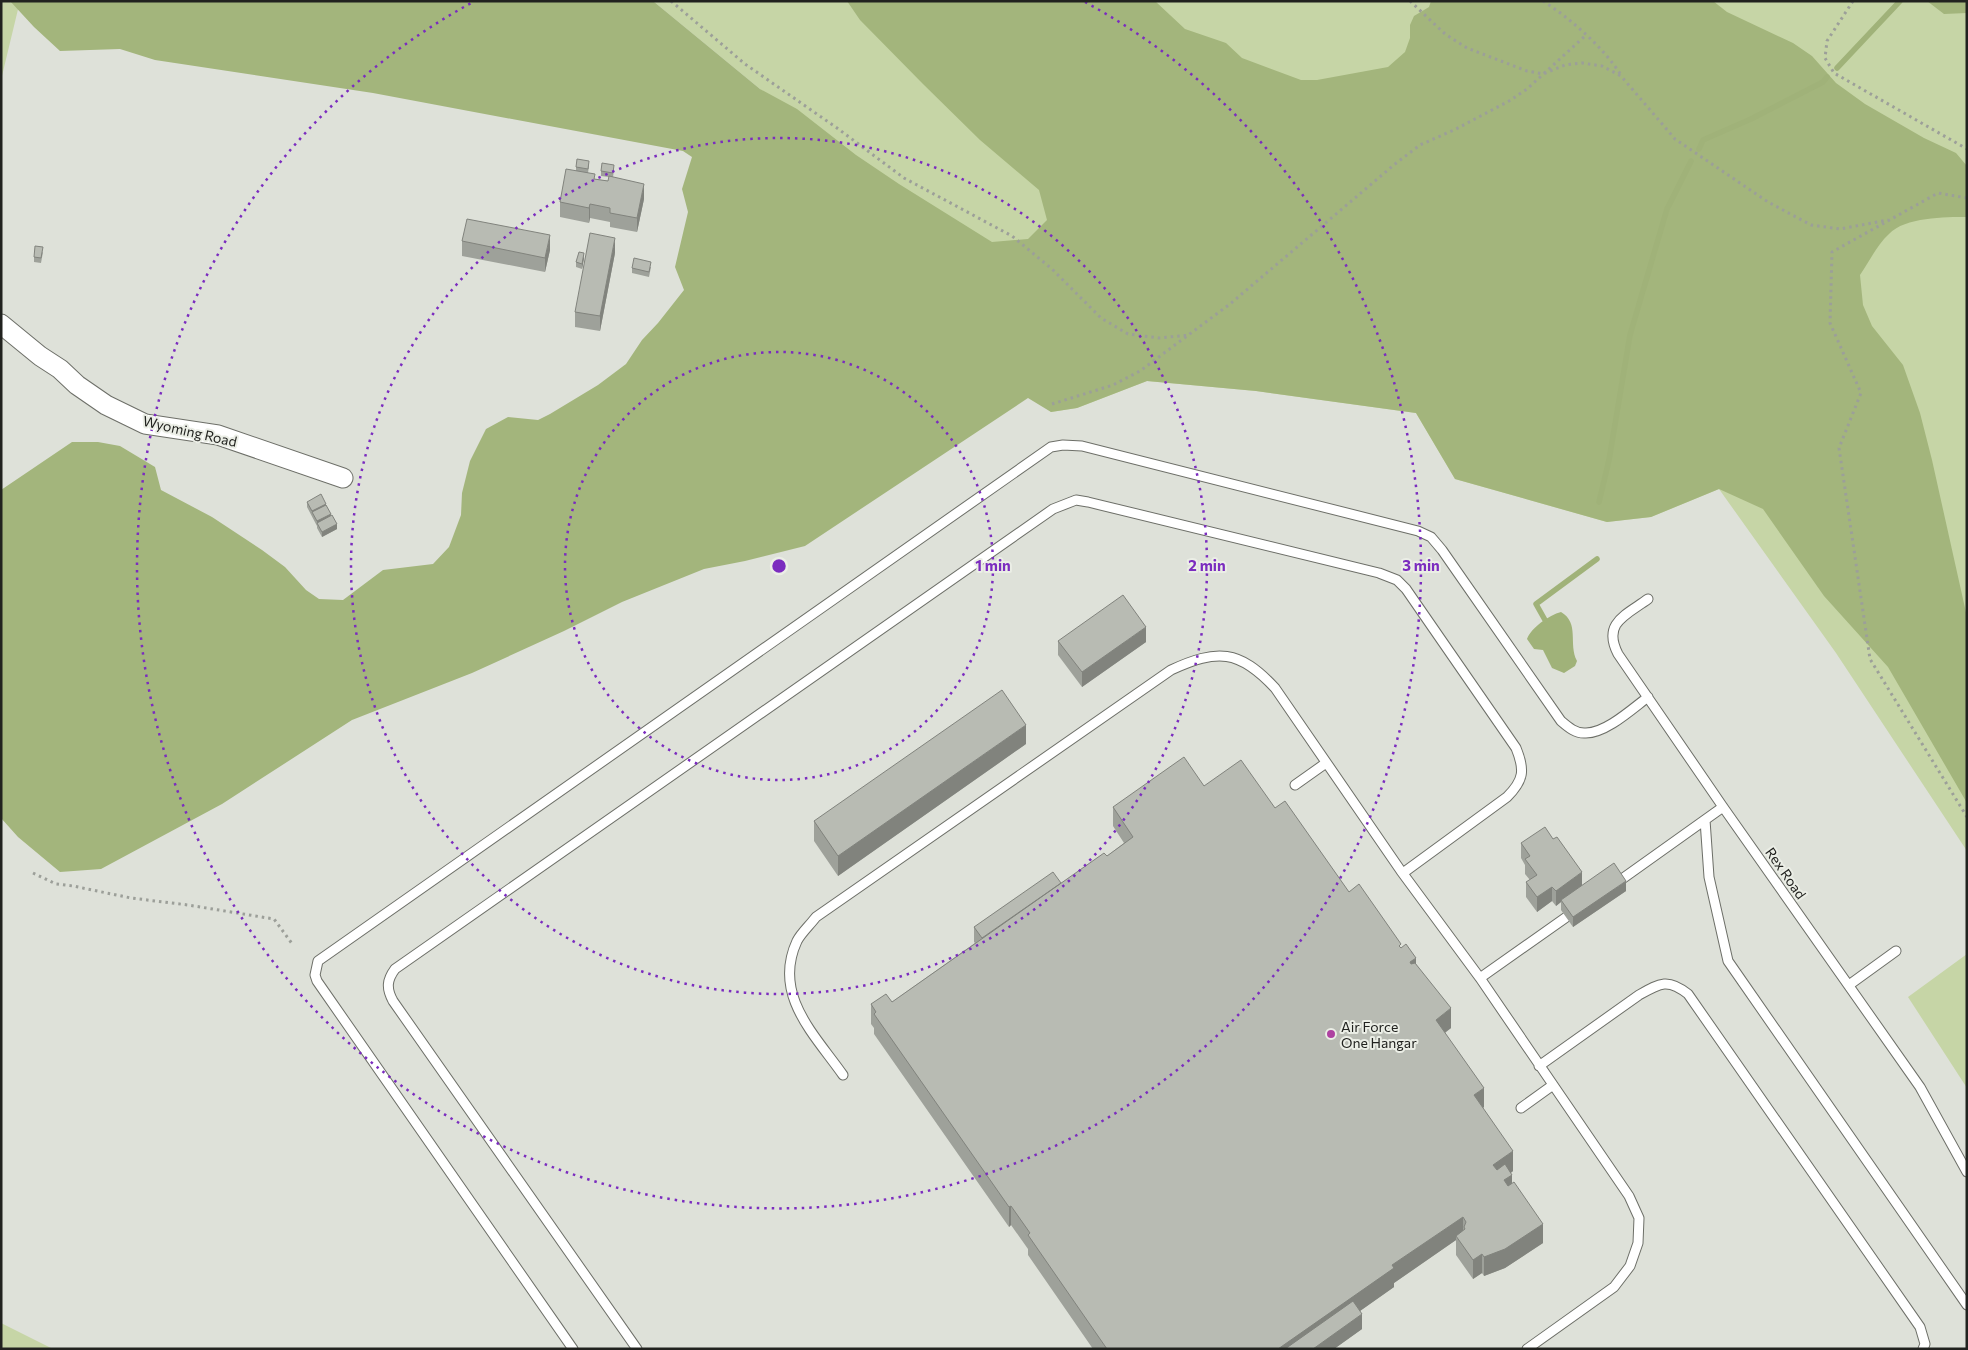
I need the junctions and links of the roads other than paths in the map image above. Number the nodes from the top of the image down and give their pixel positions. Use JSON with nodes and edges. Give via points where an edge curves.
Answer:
{"nodes":[{"id":1,"x":1,"y":324,"type":"edge"},
{"id":2,"x":343,"y":478,"type":"dead end"},
{"id":3,"x":1648,"y":599,"type":"dead end"},
{"id":4,"x":1648,"y":697,"type":"junction"},
{"id":5,"x":1326,"y":763,"type":"junction"},
{"id":6,"x":1295,"y":785,"type":"dead end"},
{"id":7,"x":1723,"y":807,"type":"junction"},
{"id":8,"x":1705,"y":820,"type":"junction"},
{"id":9,"x":1403,"y":872,"type":"junction"},
{"id":10,"x":1604,"y":891,"type":"edge"},
{"id":11,"x":1581,"y":907,"type":"edge"},
{"id":12,"x":1896,"y":951,"type":"dead end"},
{"id":13,"x":1480,"y":978,"type":"junction"},
{"id":14,"x":1849,"y":985,"type":"junction"},
{"id":15,"x":1539,"y":1066,"type":"junction"},
{"id":16,"x":843,"y":1076,"type":"dead end"},
{"id":17,"x":1553,"y":1085,"type":"junction"},
{"id":18,"x":1521,"y":1108,"type":"dead end"},
{"id":19,"x":1967,"y":1172,"type":"edge"},
{"id":20,"x":1967,"y":1305,"type":"edge"},
{"id":21,"x":573,"y":1349,"type":"edge"},
{"id":22,"x":637,"y":1349,"type":"edge"},
{"id":23,"x":1527,"y":1349,"type":"edge"},
{"id":24,"x":1923,"y":1349,"type":"edge"}],
"edges":[{"from":1,"to":2,"type":"street","name":"Wyoming Road","via":[[77,385],[106,405],[145,424],[218,435]]},
{"from":3,"to":4,"type":"lane","name":"Rex Road","via":[[1623,617],[1612,634],[1618,654]]},
{"from":4,"to":7,"type":"lane","name":"Rex Road"},
{"from":4,"to":21,"type":"lane","via":[[1598,731],[1585,734],[1572,730],[1561,721],[1442,550],[1431,538],[1418,531],[1082,446],[1051,447],[318,961],[317,981]]},
{"from":5,"to":6,"type":"lane"},
{"from":5,"to":9,"type":"lane"},
{"from":5,"to":16,"type":"lane","via":[[1275,688],[1260,672],[1241,660],[1218,655],[1197,658],[1171,670],[816,918],[797,940],[789,977],[792,997],[798,1011]]},
{"from":7,"to":8,"type":"lane"},
{"from":7,"to":14,"type":"lane","name":"Rex Road"},
{"from":8,"to":10,"type":"lane"},
{"from":8,"to":20,"type":"lane","via":[[1709,877],[1728,962]]},
{"from":9,"to":13,"type":"lane"},
{"from":9,"to":22,"type":"lane","via":[[1507,797],[1518,787],[1522,775],[1516,748],[1406,589],[1397,580],[1379,574],[1088,502],[1076,500],[1053,509],[395,969],[391,975],[388,986],[393,1001]]},
{"from":11,"to":13,"type":"lane"},
{"from":12,"to":14,"type":"lane"},
{"from":13,"to":15,"type":"lane"},
{"from":14,"to":19,"type":"lane","name":"Rex Road","via":[[1920,1087]]},
{"from":15,"to":17,"type":"lane"},
{"from":15,"to":24,"type":"lane","via":[[1654,987],[1667,983],[1688,994],[1920,1327],[1925,1344]]},
{"from":17,"to":18,"type":"lane"},
{"from":17,"to":23,"type":"lane","via":[[1630,1196],[1639,1218],[1638,1243],[1630,1266],[1614,1287]]}]}
